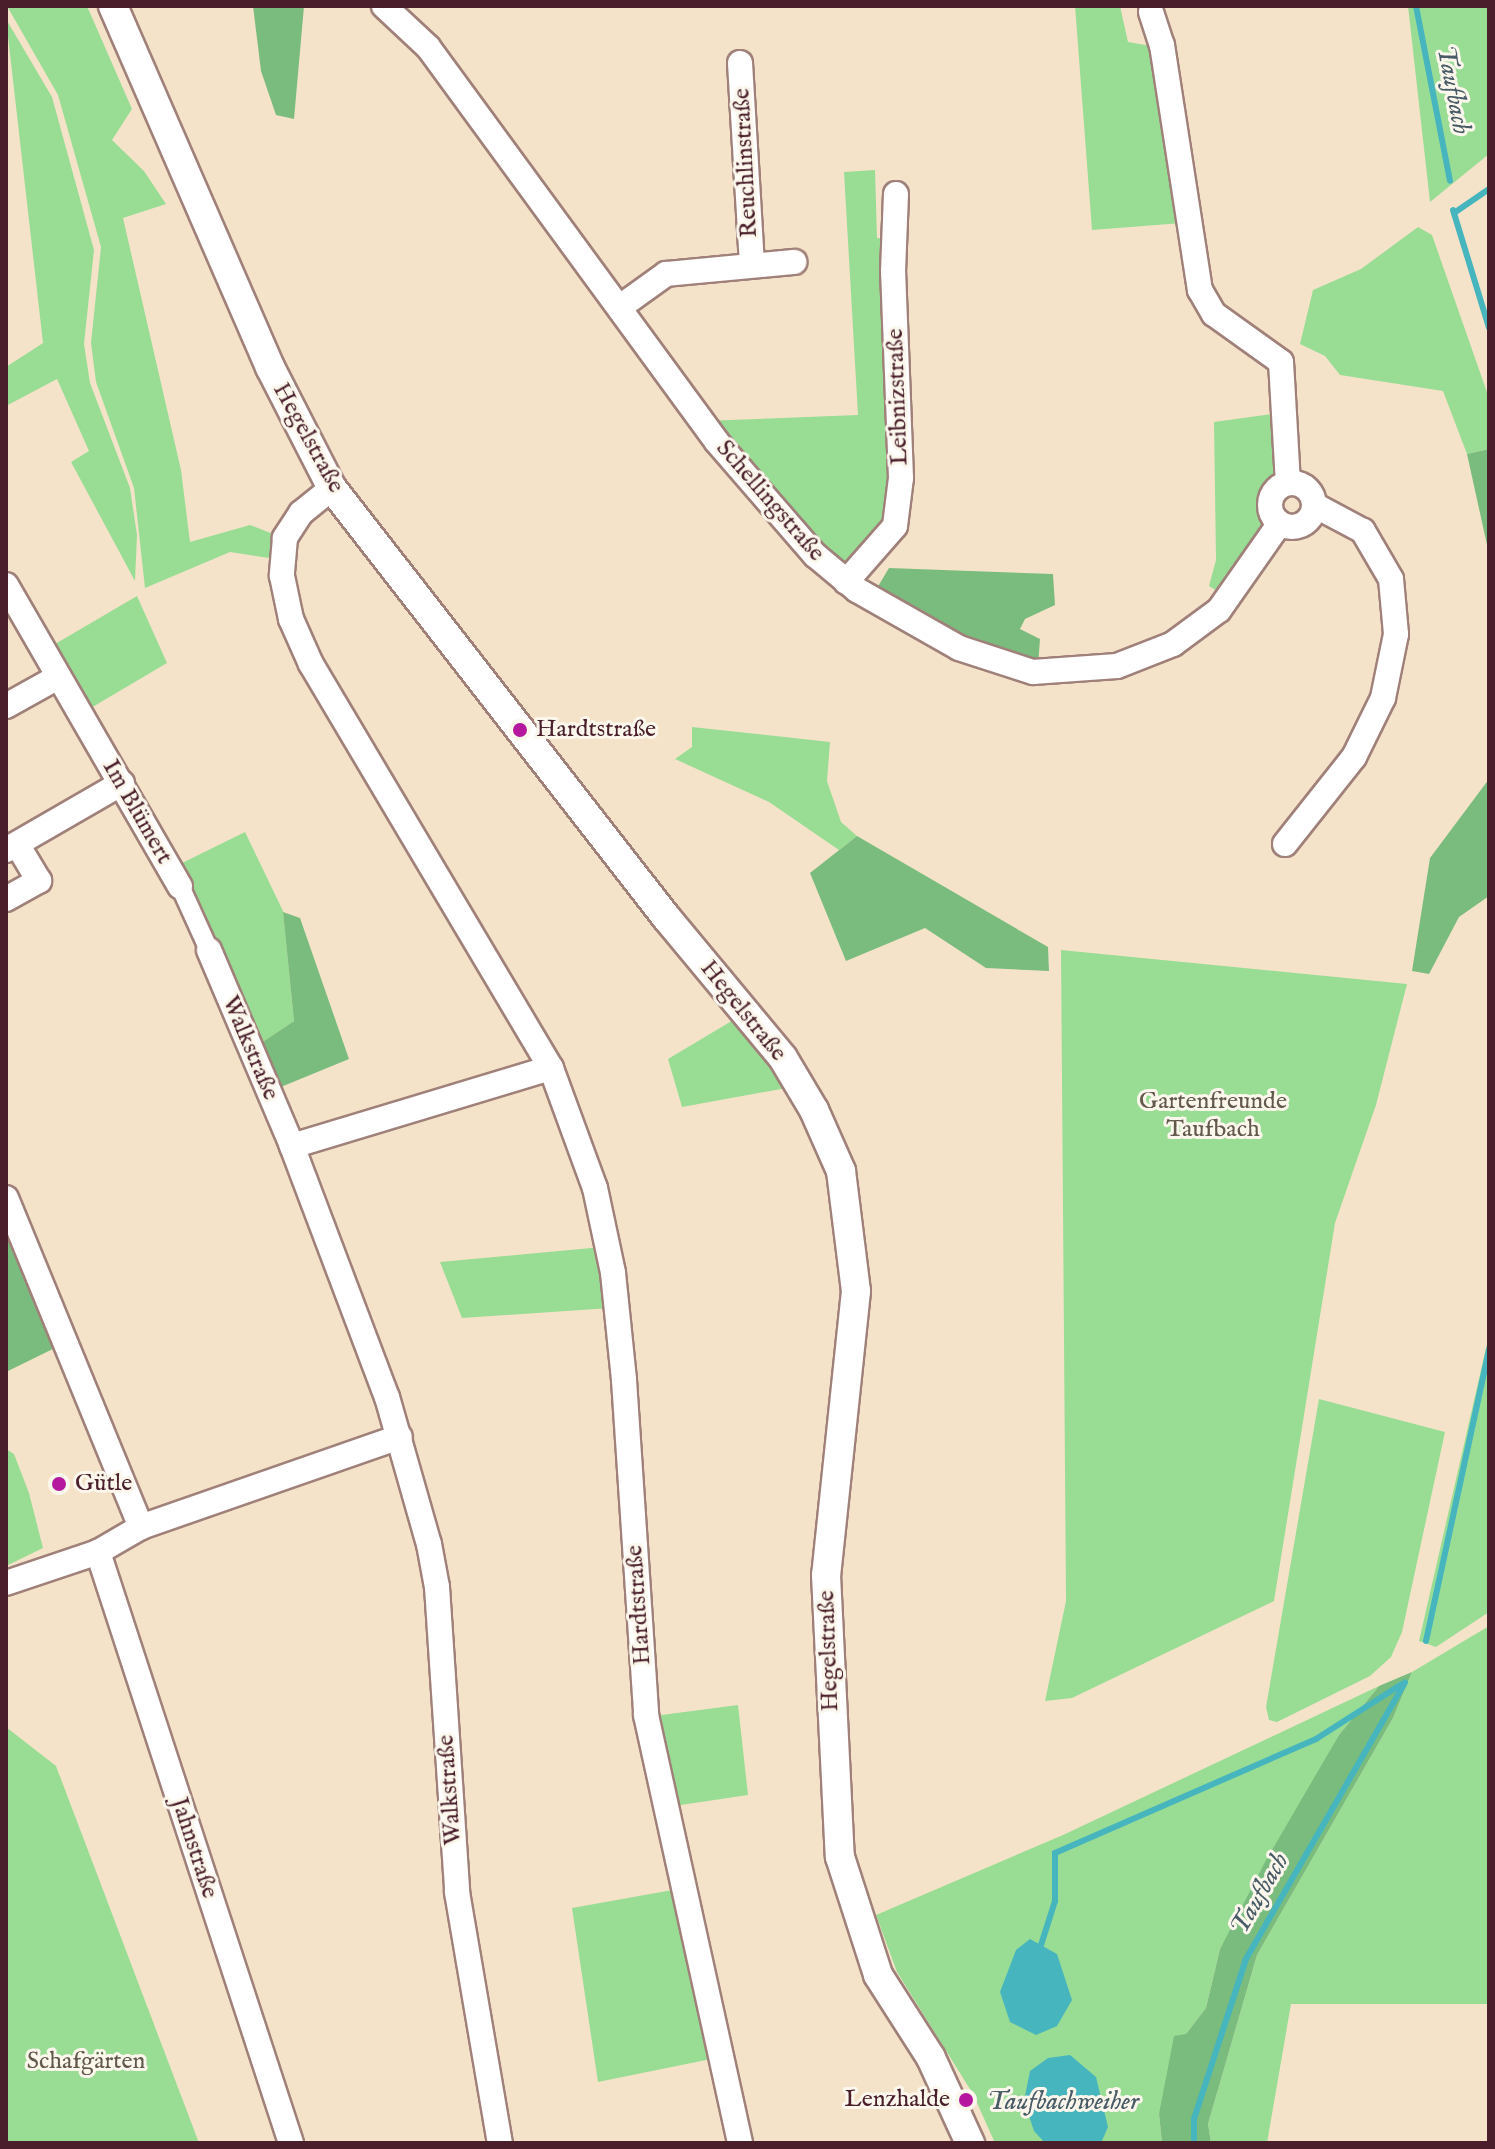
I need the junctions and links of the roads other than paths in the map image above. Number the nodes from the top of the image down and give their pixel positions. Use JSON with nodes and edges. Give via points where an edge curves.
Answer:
{"nodes":[{"id":1,"x":113,"y":6,"type":"edge"},
{"id":2,"x":384,"y":6,"type":"edge"},
{"id":3,"x":1151,"y":12,"type":"dead end"},
{"id":4,"x":740,"y":63,"type":"dead end"},
{"id":5,"x":896,"y":194,"type":"dead end"},
{"id":6,"x":794,"y":262,"type":"dead end"},
{"id":7,"x":752,"y":263,"type":"junction"},
{"id":8,"x":620,"y":307,"type":"junction"},
{"id":9,"x":1288,"y":483,"type":"junction"},
{"id":10,"x":332,"y":488,"type":"junction"},
{"id":11,"x":1314,"y":505,"type":"junction"},
{"id":12,"x":1280,"y":523,"type":"junction"},
{"id":13,"x":846,"y":582,"type":"junction"},
{"id":14,"x":6,"y":585,"type":"edge"},
{"id":15,"x":58,"y":677,"type":"junction"},
{"id":16,"x":6,"y":706,"type":"edge"},
{"id":17,"x":122,"y":783,"type":"junction"},
{"id":18,"x":1285,"y":844,"type":"dead end"},
{"id":19,"x":11,"y":847,"type":"edge"},
{"id":20,"x":180,"y":886,"type":"joint"},
{"id":21,"x":6,"y":899,"type":"edge"},
{"id":22,"x":209,"y":950,"type":"joint"},
{"id":23,"x":551,"y":1068,"type":"junction"},
{"id":24,"x":292,"y":1146,"type":"junction"},
{"id":25,"x":6,"y":1198,"type":"edge"},
{"id":26,"x":400,"y":1437,"type":"junction"},
{"id":27,"x":141,"y":1527,"type":"junction"},
{"id":28,"x":98,"y":1552,"type":"junction"},
{"id":29,"x":6,"y":1583,"type":"edge"},
{"id":30,"x":291,"y":2143,"type":"edge"},
{"id":31,"x":500,"y":2143,"type":"edge"},
{"id":32,"x":740,"y":2143,"type":"edge"},
{"id":33,"x":970,"y":2143,"type":"edge"}],
"edges":[{"from":1,"to":10,"type":"street","name":"Hegelstraße","via":[[270,367]]},
{"from":2,"to":8,"type":"street","name":"Schellingstraße","via":[[428,47]]},
{"from":3,"to":9,"type":"street","via":[[1162,45],[1200,290],[1214,314],[1281,362]]},
{"from":4,"to":7,"type":"street","name":"Reuchlinstraße"},
{"from":5,"to":13,"type":"street","name":"Leibnizstraße","via":[[893,272],[901,478],[895,526]]},
{"from":6,"to":7,"type":"street","name":"Reuchlinstraße"},
{"from":7,"to":8,"type":"street","name":"Reuchlinstraße","via":[[666,274]]},
{"from":8,"to":13,"type":"street","name":"Schellingstraße","via":[[717,442],[797,535]]},
{"from":9,"to":11,"type":"street","via":[[1309,490]]},
{"from":9,"to":12,"type":"street","via":[[1276,490],[1270,503]]},
{"from":10,"to":23,"type":"street","name":"Hardtstraße","via":[[301,513],[285,538],[282,576],[291,619],[311,664]]},
{"from":10,"to":33,"type":"street","name":"Hegelstraße","via":[[666,917],[783,1058],[841,1171],[856,1291],[826,1575],[840,1857],[878,1975],[931,2058]]},
{"from":11,"to":12,"type":"street","via":[[1302,524]]},
{"from":11,"to":18,"type":"street","via":[[1363,531],[1391,579],[1396,634],[1383,698],[1354,757]]},
{"from":12,"to":13,"type":"street","name":"Schellingstraße","via":[[1219,610],[1173,644],[1117,666],[1033,672],[959,648]]},
{"from":14,"to":15,"type":"street","name":"Im Blümert"},
{"from":15,"to":16,"type":"street"},
{"from":15,"to":17,"type":"street","name":"Im Blümert"},
{"from":17,"to":19,"type":"street"},
{"from":17,"to":20,"type":"street","name":"Im Blümert"},
{"from":19,"to":21,"type":"street","via":[[39,881]]},
{"from":20,"to":22,"type":"street","name":"Im Blümert"},
{"from":22,"to":24,"type":"street","name":"Walkstraße"},
{"from":23,"to":24,"type":"street"},
{"from":23,"to":32,"type":"street","name":"Hardtstraße","via":[[595,1188],[613,1273],[646,1715]]},
{"from":24,"to":26,"type":"street","name":"Walkstraße"},
{"from":25,"to":27,"type":"street"},
{"from":26,"to":27,"type":"street"},
{"from":26,"to":31,"type":"street","name":"Walkstraße","via":[[437,1587],[457,1892]]},
{"from":27,"to":28,"type":"street"},
{"from":28,"to":29,"type":"street"},
{"from":28,"to":30,"type":"street","name":"Jahnstraße"}]}
